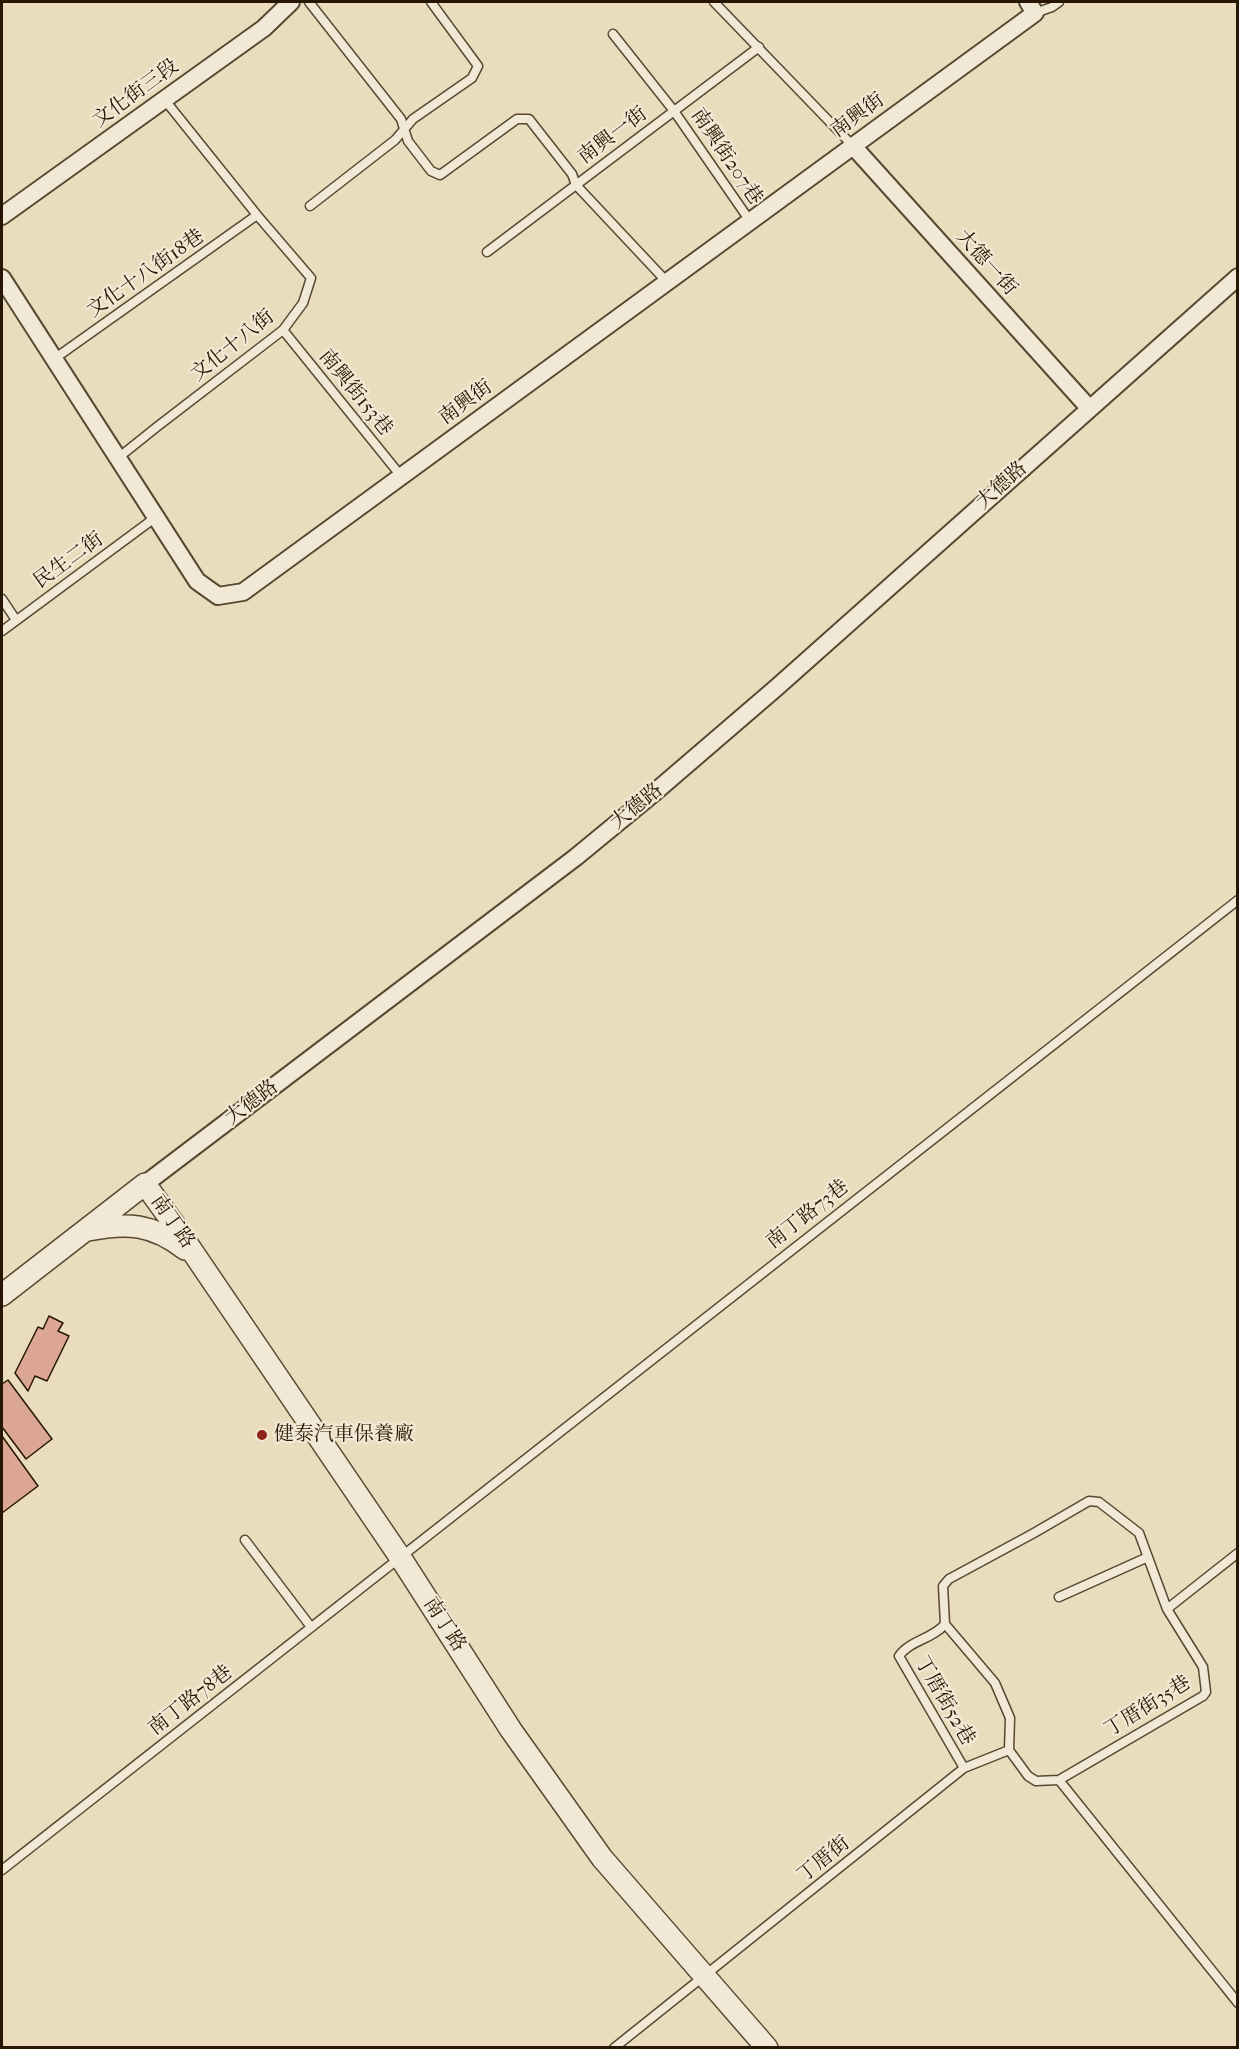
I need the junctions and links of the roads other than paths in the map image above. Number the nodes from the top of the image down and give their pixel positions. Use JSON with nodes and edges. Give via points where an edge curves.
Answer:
{"nodes":[{"id":1,"x":291,"y":2,"type":"edge"},
{"id":2,"x":309,"y":2,"type":"edge"},
{"id":3,"x":431,"y":2,"type":"edge"},
{"id":4,"x":714,"y":2,"type":"edge"},
{"id":5,"x":1059,"y":2,"type":"edge"},
{"id":6,"x":1032,"y":7,"type":"edge"},
{"id":7,"x":613,"y":34,"type":"dead end"},
{"id":8,"x":759,"y":47,"type":"junction"},
{"id":9,"x":164,"y":99,"type":"junction"},
{"id":10,"x":674,"y":111,"type":"junction"},
{"id":11,"x":405,"y":129,"type":"junction"},
{"id":12,"x":853,"y":146,"type":"junction"},
{"id":13,"x":576,"y":185,"type":"junction"},
{"id":14,"x":310,"y":206,"type":"dead end"},
{"id":15,"x":257,"y":215,"type":"junction"},
{"id":16,"x":2,"y":216,"type":"edge"},
{"id":17,"x":750,"y":221,"type":"junction"},
{"id":18,"x":487,"y":252,"type":"dead end"},
{"id":19,"x":1238,"y":277,"type":"edge"},
{"id":20,"x":2,"y":278,"type":"edge"},
{"id":21,"x":667,"y":282,"type":"junction"},
{"id":22,"x":283,"y":330,"type":"junction"},
{"id":23,"x":54,"y":359,"type":"junction"},
{"id":24,"x":1089,"y":408,"type":"junction"},
{"id":25,"x":118,"y":458,"type":"junction"},
{"id":26,"x":401,"y":477,"type":"junction"},
{"id":27,"x":156,"y":517,"type":"junction"},
{"id":28,"x":2,"y":599,"type":"edge"},
{"id":29,"x":16,"y":620,"type":"junction"},
{"id":30,"x":2,"y":631,"type":"edge"},
{"id":31,"x":1238,"y":900,"type":"edge"},
{"id":32,"x":145,"y":1184,"type":"junction"},
{"id":33,"x":85,"y":1231,"type":"junction"},
{"id":34,"x":197,"y":1258,"type":"junction"},
{"id":35,"x":2,"y":1295,"type":"edge"},
{"id":36,"x":245,"y":1540,"type":"dead end"},
{"id":37,"x":1238,"y":1553,"type":"edge"},
{"id":38,"x":400,"y":1557,"type":"junction"},
{"id":39,"x":1148,"y":1557,"type":"junction"},
{"id":40,"x":1059,"y":1597,"type":"dead end"},
{"id":41,"x":1167,"y":1609,"type":"junction"},
{"id":42,"x":945,"y":1624,"type":"junction"},
{"id":43,"x":311,"y":1627,"type":"junction"},
{"id":44,"x":1009,"y":1750,"type":"junction"},
{"id":45,"x":964,"y":1768,"type":"junction"},
{"id":46,"x":1059,"y":1779,"type":"junction"},
{"id":47,"x":2,"y":1870,"type":"edge"},
{"id":48,"x":704,"y":1977,"type":"junction"},
{"id":49,"x":1238,"y":2003,"type":"edge"},
{"id":50,"x":614,"y":2048,"type":"edge"},
{"id":51,"x":768,"y":2048,"type":"edge"}],
"edges":[{"from":1,"to":9,"type":"street","name":"文化街三段","via":[[264,28]]},
{"from":2,"to":11,"type":"lane","via":[[401,118]]},
{"from":3,"to":11,"type":"lane","via":[[478,66],[472,78],[412,118]]},
{"from":4,"to":8,"type":"lane"},
{"from":5,"to":6,"type":"lane","via":[[1052,7]]},
{"from":6,"to":12,"type":"street","name":"南興街"},
{"from":7,"to":10,"type":"lane","name":"南興街207巷"},
{"from":8,"to":10,"type":"lane","name":"南興一街"},
{"from":8,"to":12,"type":"lane"},
{"from":9,"to":15,"type":"lane","name":"文化十八街"},
{"from":9,"to":16,"type":"street","name":"文化街三段"},
{"from":10,"to":13,"type":"lane","name":"南興一街"},
{"from":10,"to":17,"type":"lane","name":"南興街207巷"},
{"from":11,"to":13,"type":"lane","via":[[408,141],[431,171],[440,175],[517,119],[529,120],[572,174]]},
{"from":11,"to":14,"type":"lane"},
{"from":12,"to":17,"type":"street","name":"南興街"},
{"from":12,"to":24,"type":"street","name":"大德一街"},
{"from":13,"to":18,"type":"lane","name":"南興一街"},
{"from":13,"to":21,"type":"lane"},
{"from":15,"to":22,"type":"lane","name":"文化十八街","via":[[311,278],[303,303]]},
{"from":15,"to":23,"type":"lane","name":"文化十八街18巷"},
{"from":17,"to":21,"type":"street","name":"南興街"},
{"from":19,"to":24,"type":"street","name":"大德路"},
{"from":20,"to":23,"type":"street","name":"南興街"},
{"from":21,"to":26,"type":"street","name":"南興街"},
{"from":22,"to":25,"type":"lane","name":"文化十八街"},
{"from":22,"to":26,"type":"lane","name":"南興街153巷"},
{"from":23,"to":25,"type":"street","name":"南興街"},
{"from":24,"to":32,"type":"street","name":"大德路","via":[[785,680],[576,857]]},
{"from":25,"to":27,"type":"street","name":"南興街"},
{"from":26,"to":27,"type":"street","name":"南興街","via":[[243,592],[226,595],[218,596],[196,581]]},
{"from":27,"to":29,"type":"lane","name":"民生二街"},
{"from":28,"to":29,"type":"lane"},
{"from":29,"to":30,"type":"lane","name":"民生二街"},
{"from":31,"to":38,"type":"lane","name":"南丁路73巷"},
{"from":32,"to":33,"type":"street","name":"大德路"},
{"from":32,"to":34,"type":"street","name":"南丁路"},
{"from":33,"to":34,"type":"street","via":[[107,1226],[144,1227],[171,1238]]},
{"from":33,"to":35,"type":"street","name":"大德路"},
{"from":34,"to":38,"type":"street","name":"南丁路"},
{"from":36,"to":43,"type":"lane"},
{"from":37,"to":41,"type":"lane"},
{"from":38,"to":43,"type":"lane","name":"南丁路78巷"},
{"from":38,"to":48,"type":"street","name":"南丁路","via":[[511,1730],[596,1849]]},
{"from":39,"to":40,"type":"lane"},
{"from":39,"to":41,"type":"lane"},
{"from":39,"to":42,"type":"lane","via":[[1139,1533],[1099,1502],[1089,1501],[949,1578],[943,1586]]},
{"from":41,"to":46,"type":"lane","name":"丁厝街35巷","via":[[1203,1667],[1206,1692]]},
{"from":42,"to":44,"type":"lane","via":[[995,1683],[1010,1718]]},
{"from":42,"to":45,"type":"lane","name":"丁厝街52巷","via":[[939,1631],[904,1648],[900,1656]]},
{"from":43,"to":47,"type":"lane","name":"南丁路78巷"},
{"from":44,"to":45,"type":"lane","name":"丁厝街52巷"},
{"from":44,"to":46,"type":"lane","via":[[1036,1781]]},
{"from":45,"to":48,"type":"lane","name":"丁厝街"},
{"from":46,"to":49,"type":"lane"},
{"from":48,"to":50,"type":"lane","name":"丁厝街"},
{"from":48,"to":51,"type":"street","name":"南丁路"}]}
